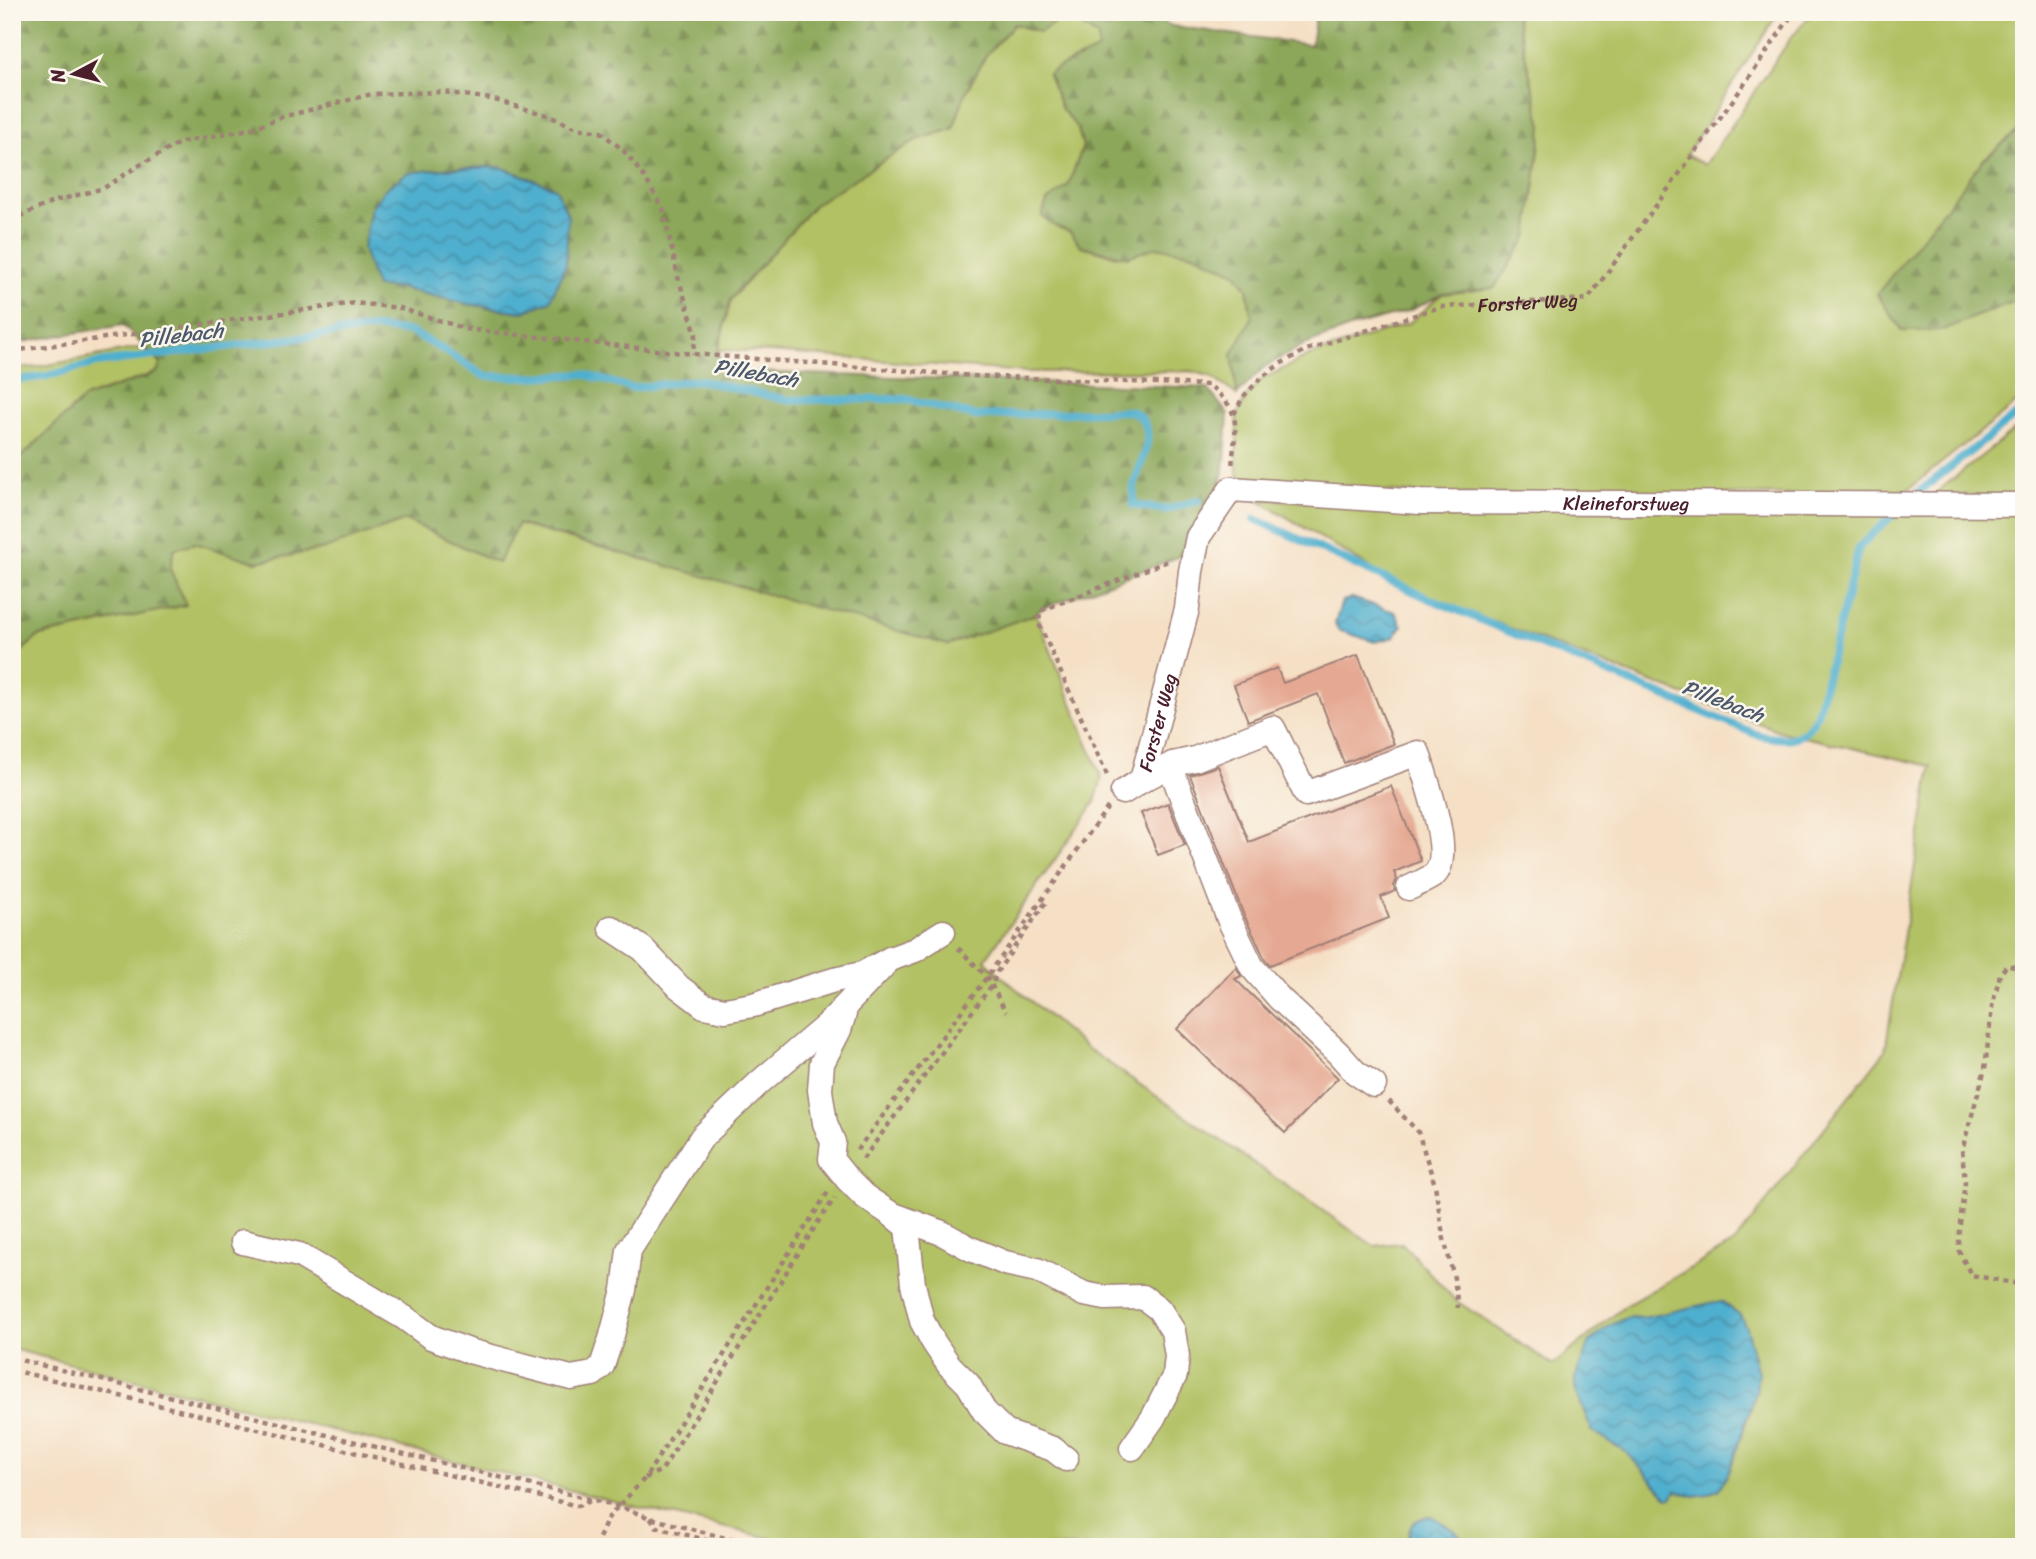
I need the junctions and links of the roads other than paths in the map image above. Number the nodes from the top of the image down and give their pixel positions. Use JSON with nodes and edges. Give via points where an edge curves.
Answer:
{"nodes":[{"id":1,"x":1231,"y":489,"type":"joint"},
{"id":2,"x":2024,"y":505,"type":"edge"},
{"id":3,"x":1173,"y":765,"type":"junction"},
{"id":4,"x":1409,"y":888,"type":"dead end"},
{"id":5,"x":611,"y":928,"type":"dead end"},
{"id":6,"x":943,"y":932,"type":"road end"},
{"id":7,"x":890,"y":959,"type":"junction"},
{"id":8,"x":848,"y":1002,"type":"junction"},
{"id":9,"x":1374,"y":1085,"type":"road end"},
{"id":10,"x":891,"y":1214,"type":"junction"},
{"id":11,"x":243,"y":1242,"type":"dead end"},
{"id":12,"x":1132,"y":1448,"type":"dead end"},
{"id":13,"x":1066,"y":1459,"type":"dead end"}],
"edges":[{"from":1,"to":2,"type":"lane","name":"Kleineforstweg","via":[[1420,502]]},
{"from":1,"to":3,"type":"lane","name":"Forster Weg","via":[[1198,537],[1187,609],[1125,785]]},
{"from":3,"to":4,"type":"lane","via":[[1273,728],[1306,794],[1418,753],[1442,858],[1434,874]]},
{"from":3,"to":9,"type":"lane","via":[[1229,919],[1252,967],[1355,1072]]},
{"from":5,"to":7,"type":"lane","via":[[643,949],[704,1006],[725,1010],[862,974]]},
{"from":6,"to":7,"type":"lane"},
{"from":7,"to":8,"type":"lane"},
{"from":8,"to":10,"type":"lane","via":[[822,1063],[820,1090],[833,1142],[831,1159],[864,1196]]},
{"from":8,"to":11,"type":"lane","via":[[702,1137],[629,1250],[611,1339],[602,1366],[593,1374],[571,1378],[431,1337],[299,1255]]},
{"from":10,"to":12,"type":"lane","via":[[1004,1263],[1037,1270],[1084,1294],[1143,1297],[1159,1309],[1173,1331],[1175,1375]]},
{"from":10,"to":13,"type":"lane","via":[[907,1227],[922,1321],[949,1365],[1005,1432],[1053,1449]]}]}
